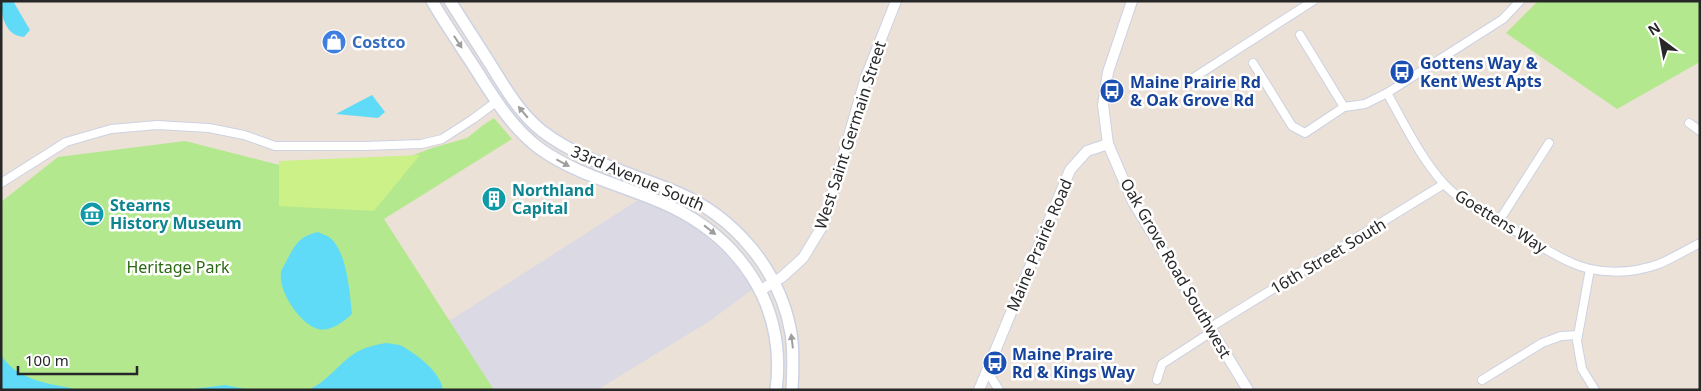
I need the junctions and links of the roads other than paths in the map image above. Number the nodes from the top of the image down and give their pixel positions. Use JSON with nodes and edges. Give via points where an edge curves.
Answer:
{"nodes":[{"id":1,"x":432,"y":1,"type":"edge"},
{"id":2,"x":450,"y":1,"type":"edge"},
{"id":3,"x":896,"y":1,"type":"edge"},
{"id":4,"x":1132,"y":1,"type":"edge"},
{"id":5,"x":1313,"y":1,"type":"edge"},
{"id":6,"x":1520,"y":1,"type":"edge"},
{"id":7,"x":1300,"y":34,"type":"dead end"},
{"id":8,"x":1253,"y":63,"type":"dead end"},
{"id":9,"x":1190,"y":80,"type":"dead end"},
{"id":10,"x":1387,"y":93,"type":"junction"},
{"id":11,"x":496,"y":102,"type":"junction"},
{"id":12,"x":1344,"y":107,"type":"junction"},
{"id":13,"x":1689,"y":123,"type":"dead end"},
{"id":14,"x":1700,"y":131,"type":"edge"},
{"id":15,"x":1549,"y":143,"type":"dead end"},
{"id":16,"x":1108,"y":144,"type":"junction"},
{"id":17,"x":1,"y":183,"type":"edge"},
{"id":18,"x":1444,"y":184,"type":"junction"},
{"id":19,"x":1499,"y":221,"type":"junction"},
{"id":20,"x":1700,"y":243,"type":"edge"},
{"id":21,"x":1590,"y":269,"type":"junction"},
{"id":22,"x":774,"y":283,"type":"junction"},
{"id":23,"x":761,"y":290,"type":"junction"},
{"id":24,"x":1212,"y":329,"type":"junction"},
{"id":25,"x":1578,"y":335,"type":"junction"},
{"id":26,"x":987,"y":371,"type":"junction"},
{"id":27,"x":1157,"y":380,"type":"dead end"},
{"id":28,"x":1482,"y":380,"type":"dead end"},
{"id":29,"x":776,"y":390,"type":"edge"},
{"id":30,"x":792,"y":390,"type":"edge"},
{"id":31,"x":979,"y":390,"type":"edge"},
{"id":32,"x":998,"y":390,"type":"edge"},
{"id":33,"x":1248,"y":390,"type":"edge"},
{"id":34,"x":1595,"y":390,"type":"edge"}],
"edges":[{"from":1,"to":11,"type":"main road","name":"33rd Avenue South","one_way":true},
{"from":22,"to":2,"type":"main road","name":"33rd Avenue South","one_way":true,"via":[[748,244],[708,208],[580,154],[534,124],[506,88]]},
{"from":3,"to":22,"type":"street","name":"West Saint Germain Street","via":[[866,77],[823,225],[803,258]]},
{"from":4,"to":16,"type":"street","via":[[1108,72],[1102,106]]},
{"from":5,"to":9,"type":"street"},
{"from":6,"to":10,"type":"street","via":[[1503,19]]},
{"from":7,"to":12,"type":"street"},
{"from":8,"to":12,"type":"street","via":[[1292,126],[1299,131],[1305,133]]},
{"from":10,"to":12,"type":"street","via":[[1365,104]]},
{"from":10,"to":18,"type":"street","name":"Goettens Way","via":[[1422,154]]},
{"from":11,"to":17,"type":"street","via":[[442,139],[421,144],[275,146],[209,128],[157,125],[111,129],[66,142]]},
{"from":11,"to":23,"type":"main road","name":"33rd Avenue South","one_way":true,"via":[[518,129],[563,163],[664,203],[704,225],[742,261]]},
{"from":13,"to":14,"type":"street"},
{"from":15,"to":19,"type":"street"},
{"from":16,"to":24,"type":"street","name":"Oak Grove Road Southwest","via":[[1134,202]]},
{"from":16,"to":26,"type":"street","name":"Maine Prairie Road","via":[[1087,151],[1070,170]]},
{"from":18,"to":19,"type":"street","name":"Goettens Way"},
{"from":18,"to":24,"type":"street","name":"16th Street South"},
{"from":19,"to":21,"type":"street","name":"Goettens Way","via":[[1571,263]]},
{"from":20,"to":21,"type":"street","name":"Goettens Way","via":[[1642,269]]},
{"from":21,"to":25,"type":"street"},
{"from":22,"to":23,"type":"street","name":"West Saint Germain Street"},
{"from":30,"to":22,"type":"main road","one_way":true,"via":[[790,332]]},
{"from":23,"to":29,"type":"main road","via":[[777,344]]},
{"from":24,"to":27,"type":"street","name":"16th Street South","via":[[1162,364]]},
{"from":24,"to":33,"type":"street","name":"Oak Grove Road Southwest"},
{"from":25,"to":28,"type":"street","via":[[1561,336],[1542,343]]},
{"from":25,"to":34,"type":"street","via":[[1582,369]]},
{"from":26,"to":31,"type":"street","name":"Maine Prairie Road"},
{"from":26,"to":32,"type":"street"}]}
